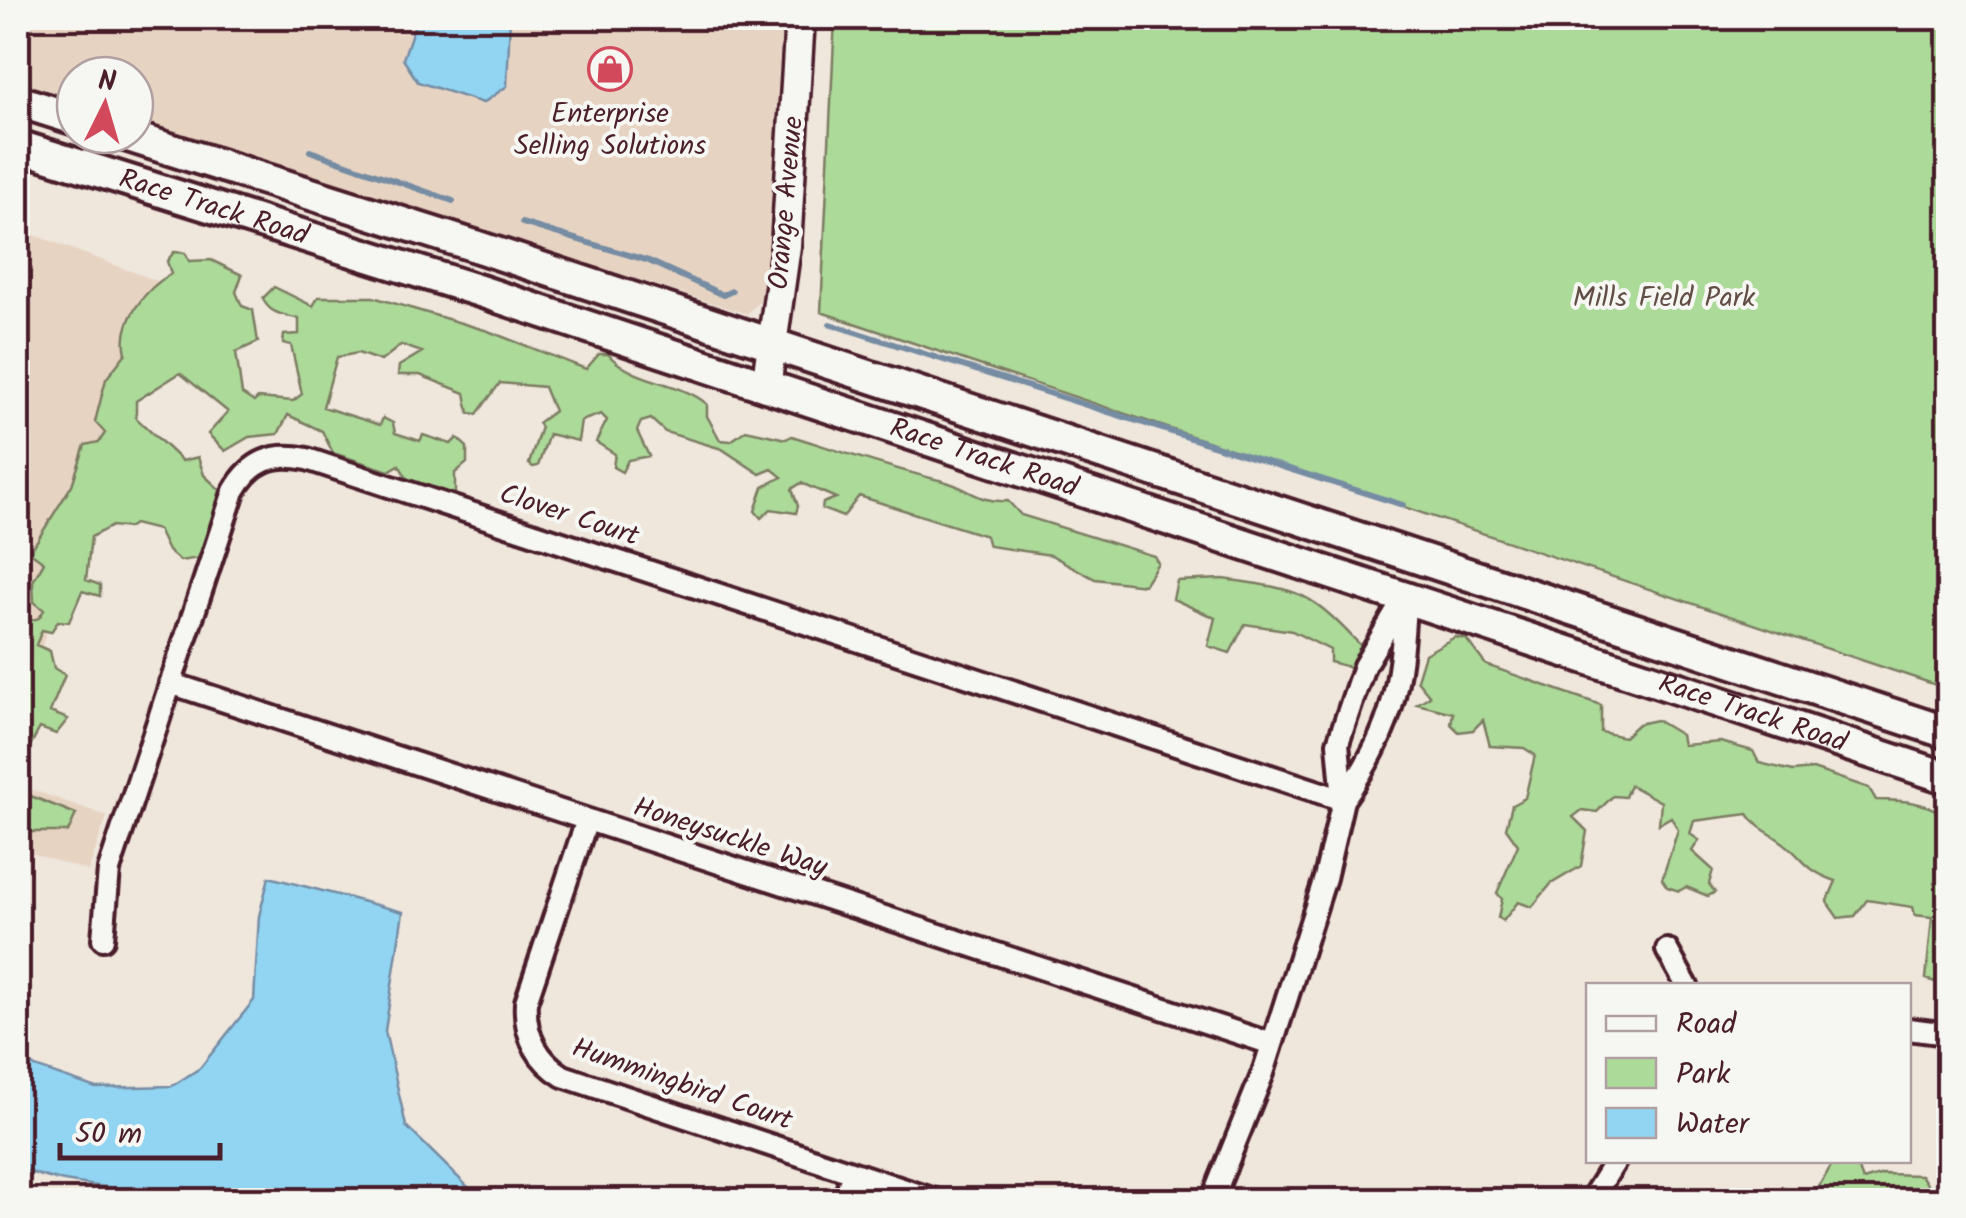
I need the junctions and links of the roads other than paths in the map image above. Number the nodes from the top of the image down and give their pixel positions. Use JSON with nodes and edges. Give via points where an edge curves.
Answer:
{"nodes":[{"id":1,"x":800,"y":18,"type":"edge"},
{"id":2,"x":18,"y":100,"type":"edge"},
{"id":3,"x":55,"y":112,"type":"edge"},
{"id":4,"x":155,"y":145,"type":"edge"},
{"id":5,"x":18,"y":146,"type":"edge"},
{"id":6,"x":126,"y":155,"type":"edge"},
{"id":7,"x":122,"y":178,"type":"junction"},
{"id":8,"x":773,"y":345,"type":"junction"},
{"id":9,"x":766,"y":387,"type":"junction"},
{"id":10,"x":1423,"y":559,"type":"junction"},
{"id":11,"x":1405,"y":597,"type":"junction"},
{"id":12,"x":170,"y":683,"type":"junction"},
{"id":13,"x":1948,"y":733,"type":"edge"},
{"id":14,"x":1948,"y":778,"type":"edge"},
{"id":15,"x":1343,"y":800,"type":"junction"},
{"id":16,"x":587,"y":820,"type":"junction"},
{"id":17,"x":103,"y":939,"type":"dead end"},
{"id":18,"x":1667,"y":950,"type":"dead end"},
{"id":19,"x":1684,"y":983,"type":"edge"},
{"id":20,"x":1911,"y":1029,"type":"edge"},
{"id":21,"x":1948,"y":1034,"type":"edge"},
{"id":22,"x":1272,"y":1044,"type":"junction"},
{"id":23,"x":1614,"y":1163,"type":"edge"},
{"id":24,"x":853,"y":1173,"type":"junction"},
{"id":25,"x":844,"y":1200,"type":"edge"},
{"id":26,"x":934,"y":1200,"type":"edge"},
{"id":27,"x":1212,"y":1200,"type":"edge"},
{"id":28,"x":1591,"y":1200,"type":"edge"}],
"edges":[{"from":1,"to":8,"type":"street","name":"Orange Avenue"},
{"from":2,"to":3,"type":"main road"},
{"from":4,"to":8,"type":"main road","name":"Race Track Road"},
{"from":5,"to":7,"type":"main road","name":"Race Track Road"},
{"from":6,"to":7,"type":"main road"},
{"from":7,"to":9,"type":"main road","name":"Race Track Road"},
{"from":8,"to":9,"type":"street","name":"Orange Avenue"},
{"from":8,"to":10,"type":"main road","name":"Race Track Road"},
{"from":9,"to":11,"type":"main road","name":"Race Track Road"},
{"from":10,"to":11,"type":"street"},
{"from":10,"to":13,"type":"main road","name":"Race Track Road"},
{"from":11,"to":14,"type":"main road","name":"Race Track Road"},
{"from":11,"to":15,"type":"street","via":[[1401,678],[1374,756]]},
{"from":11,"to":15,"type":"street","via":[[1364,666],[1338,743]]},
{"from":12,"to":15,"type":"street","name":"Clover Court","via":[[234,491],[250,466],[293,456]]},
{"from":12,"to":16,"type":"street","name":"Honeysuckle Way"},
{"from":12,"to":17,"type":"street","name":"Clover Court","via":[[109,870]]},
{"from":15,"to":22,"type":"street"},
{"from":16,"to":22,"type":"street","name":"Honeysuckle Way"},
{"from":16,"to":24,"type":"street","name":"Hummingbird Court","via":[[526,1002],[528,1034],[538,1054],[563,1076]]},
{"from":18,"to":19,"type":"street"},
{"from":20,"to":21,"type":"street"},
{"from":22,"to":27,"type":"street"},
{"from":23,"to":28,"type":"street"},
{"from":24,"to":25,"type":"street"},
{"from":24,"to":26,"type":"street","name":"Hummingbird Court"}]}
